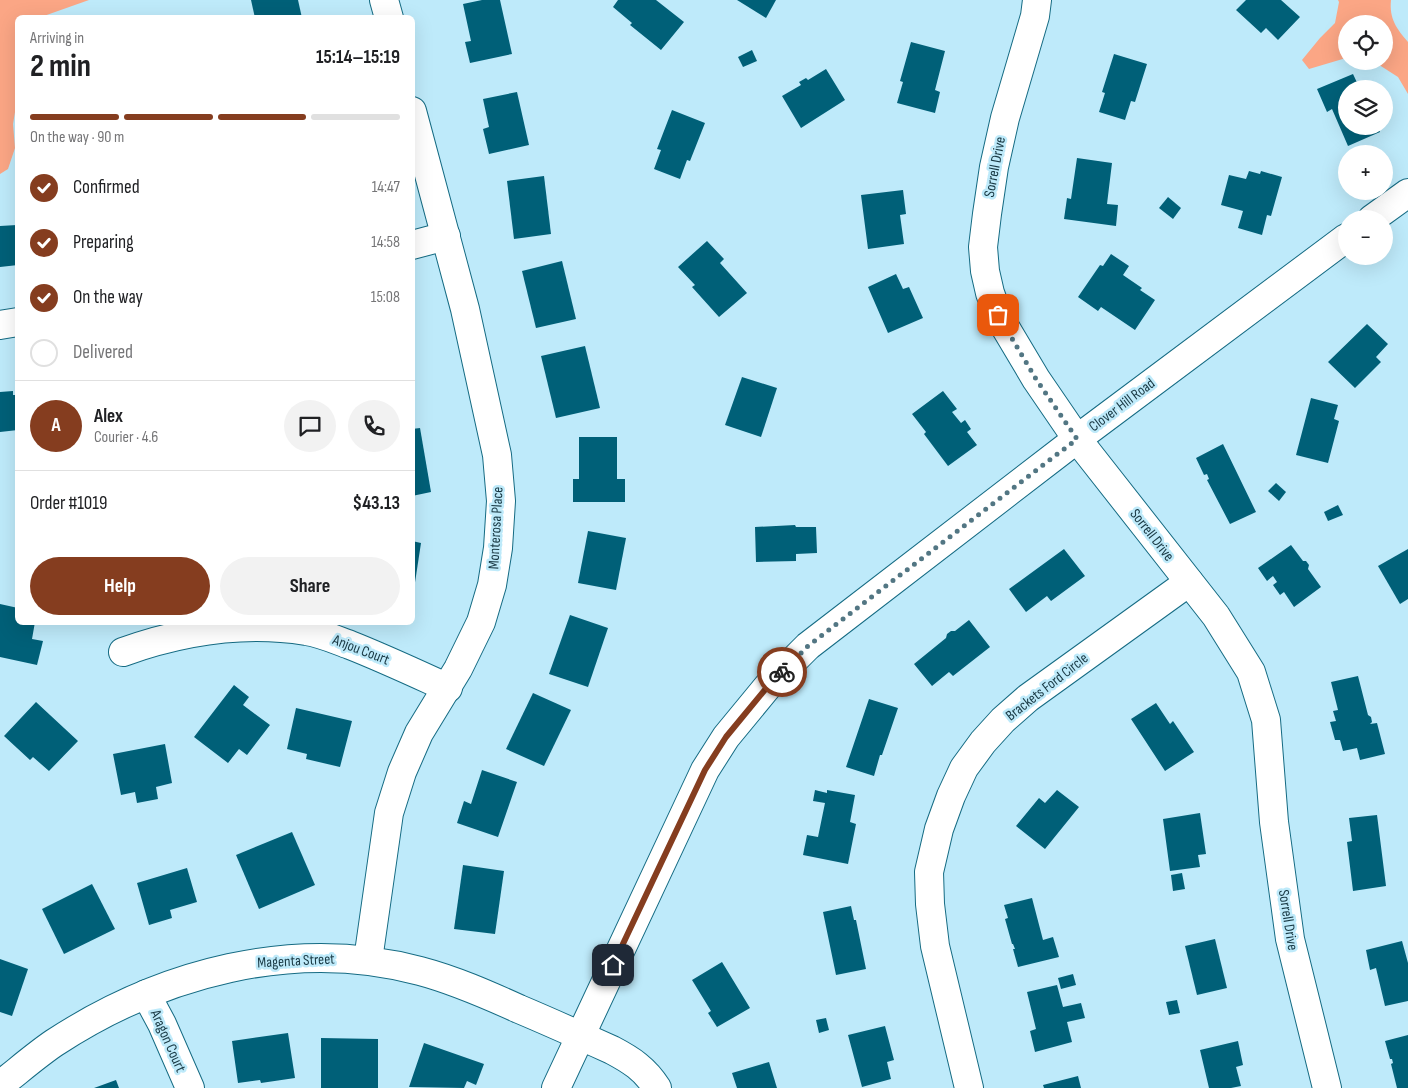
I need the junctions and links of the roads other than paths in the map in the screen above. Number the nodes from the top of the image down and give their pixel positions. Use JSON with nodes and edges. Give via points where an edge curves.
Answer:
{"nodes":[{"id":1,"x":384,"y":0,"type":"edge"},
{"id":2,"x":1038,"y":0,"type":"edge"},
{"id":3,"x":388,"y":15,"type":"edge"},
{"id":4,"x":415,"y":121,"type":"edge"},
{"id":5,"x":1408,"y":193,"type":"edge"},
{"id":6,"x":1384,"y":210,"type":"edge"},
{"id":7,"x":446,"y":236,"type":"junction"},
{"id":8,"x":415,"y":244,"type":"edge"},
{"id":9,"x":1338,"y":244,"type":"edge"},
{"id":10,"x":15,"y":322,"type":"edge"},
{"id":11,"x":0,"y":324,"type":"edge"},
{"id":12,"x":1077,"y":439,"type":"junction"},
{"id":13,"x":1189,"y":582,"type":"junction"},
{"id":14,"x":123,"y":652,"type":"dead end"},
{"id":15,"x":448,"y":688,"type":"junction"},
{"id":16,"x":368,"y":960,"type":"junction"},
{"id":17,"x":146,"y":994,"type":"junction"},
{"id":18,"x":580,"y":1036,"type":"junction"},
{"id":19,"x":0,"y":1085,"type":"edge"},
{"id":20,"x":190,"y":1088,"type":"edge"},
{"id":21,"x":556,"y":1088,"type":"edge"},
{"id":22,"x":657,"y":1088,"type":"edge"},
{"id":23,"x":969,"y":1088,"type":"edge"},
{"id":24,"x":1327,"y":1088,"type":"edge"}],
"edges":[{"from":1,"to":3,"type":"street"},
{"from":2,"to":12,"type":"street","name":"Sorrell Drive","via":[[994,167],[983,247],[985,270],[998,315]]},
{"from":4,"to":7,"type":"street","name":"Monterosa Place"},
{"from":5,"to":6,"type":"street"},
{"from":7,"to":8,"type":"street"},
{"from":7,"to":15,"type":"street","name":"Monterosa Place","via":[[497,455],[501,501],[492,585],[481,622]]},
{"from":9,"to":12,"type":"street","name":"Clover Hill Road"},
{"from":10,"to":11,"type":"street"},
{"from":12,"to":13,"type":"street","name":"Sorrell Drive"},
{"from":12,"to":18,"type":"street","name":"Clover Hill Road","via":[[808,646],[768,686],[726,737],[705,770]]},
{"from":13,"to":23,"type":"street","name":"Brackets Ford Circle","via":[[1028,698],[983,742],[964,768],[951,796],[929,872],[930,904],[934,946]]},
{"from":13,"to":24,"type":"street","name":"Sorrell Drive","via":[[1216,616],[1251,672],[1266,720],[1274,822],[1290,939]]},
{"from":14,"to":15,"type":"street","name":"Anjou Court","via":[[183,634],[218,629],[254,627],[308,631],[386,659]]},
{"from":15,"to":16,"type":"street","name":"Monterosa Place","via":[[419,733],[389,812]]},
{"from":16,"to":17,"type":"street","name":"Magenta Street","via":[[284,959],[244,964]]},
{"from":16,"to":18,"type":"street","name":"Magenta Street","via":[[420,971],[472,988]]},
{"from":17,"to":19,"type":"street","name":"Magenta Street","via":[[53,1044]]},
{"from":17,"to":20,"type":"street","name":"Aragon Court"},
{"from":18,"to":21,"type":"street","name":"Clover Hill Road"},
{"from":18,"to":22,"type":"street","name":"Magenta Street","via":[[633,1062]]}]}
